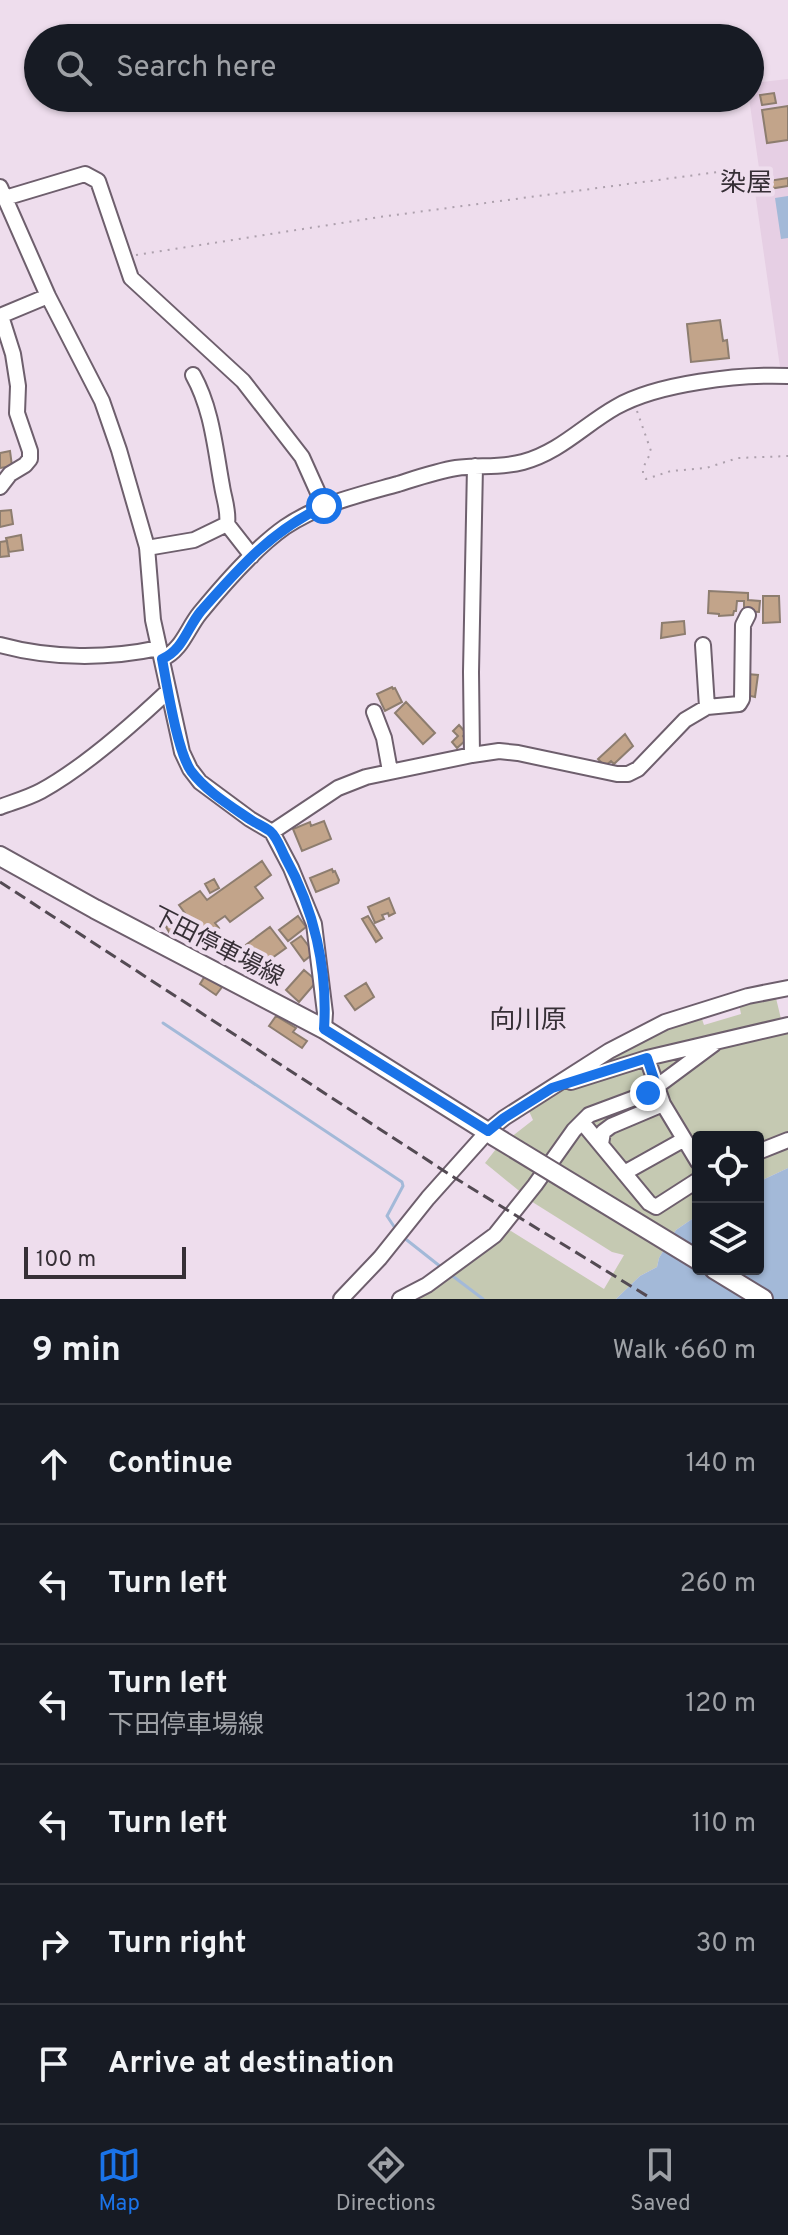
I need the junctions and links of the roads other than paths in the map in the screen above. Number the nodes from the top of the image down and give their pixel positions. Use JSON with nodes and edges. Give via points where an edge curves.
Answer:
{"nodes":[{"id":1,"x":3,"y":192,"type":"edge"},
{"id":2,"x":48,"y":296,"type":"junction"},
{"id":3,"x":0,"y":316,"type":"edge"},
{"id":4,"x":15,"y":365,"type":"junction"},
{"id":5,"x":0,"y":371,"type":"edge"},
{"id":6,"x":193,"y":375,"type":"dead end"},
{"id":7,"x":788,"y":376,"type":"edge"},
{"id":8,"x":475,"y":466,"type":"junction"},
{"id":9,"x":0,"y":487,"type":"edge"},
{"id":10,"x":324,"y":506,"type":"junction"},
{"id":11,"x":227,"y":524,"type":"junction"},
{"id":12,"x":147,"y":548,"type":"junction"},
{"id":13,"x":252,"y":556,"type":"junction"},
{"id":14,"x":748,"y":615,"type":"dead end"},
{"id":15,"x":0,"y":645,"type":"edge"},
{"id":16,"x":703,"y":645,"type":"dead end"},
{"id":17,"x":161,"y":653,"type":"junction"},
{"id":18,"x":168,"y":691,"type":"junction"},
{"id":19,"x":707,"y":707,"type":"junction"},
{"id":20,"x":374,"y":712,"type":"dead end"},
{"id":21,"x":472,"y":755,"type":"junction"},
{"id":22,"x":390,"y":771,"type":"junction"},
{"id":23,"x":0,"y":807,"type":"edge"},
{"id":24,"x":272,"y":832,"type":"junction"},
{"id":25,"x":0,"y":856,"type":"edge"},
{"id":26,"x":788,"y":988,"type":"edge"},
{"id":27,"x":788,"y":1025,"type":"edge"},
{"id":28,"x":324,"y":1029,"type":"junction"},
{"id":29,"x":714,"y":1044,"type":"junction"},
{"id":30,"x":647,"y":1058,"type":"junction"},
{"id":31,"x":552,"y":1088,"type":"junction"},
{"id":32,"x":657,"y":1088,"type":"junction"},
{"id":33,"x":663,"y":1104,"type":"junction"},
{"id":34,"x":582,"y":1122,"type":"junction"},
{"id":35,"x":491,"y":1134,"type":"junction"},
{"id":36,"x":683,"y":1140,"type":"junction"},
{"id":37,"x":788,"y":1140,"type":"edge"},
{"id":38,"x":601,"y":1144,"type":"junction"},
{"id":39,"x":764,"y":1150,"type":"edge"},
{"id":40,"x":692,"y":1153,"type":"edge"},
{"id":41,"x":624,"y":1173,"type":"junction"},
{"id":42,"x":692,"y":1184,"type":"edge"},
{"id":43,"x":692,"y":1256,"type":"edge"},
{"id":44,"x":724,"y":1275,"type":"edge"},
{"id":45,"x":341,"y":1299,"type":"edge"},
{"id":46,"x":400,"y":1299,"type":"edge"},
{"id":47,"x":763,"y":1299,"type":"edge"}],
"edges":[{"from":1,"to":2,"type":"street"},
{"from":1,"to":10,"type":"street","via":[[85,174],[98,181],[131,278],[233,372],[266,410],[302,457]]},
{"from":2,"to":3,"type":"street"},
{"from":2,"to":12,"type":"street","via":[[102,401]]},
{"from":3,"to":4,"type":"street"},
{"from":4,"to":5,"type":"street"},
{"from":4,"to":9,"type":"street","via":[[17,413],[30,459]]},
{"from":6,"to":11,"type":"street","via":[[216,442]]},
{"from":7,"to":8,"type":"street","via":[[747,376],[646,393],[615,407],[548,453],[519,463]]},
{"from":8,"to":10,"type":"street"},
{"from":8,"to":21,"type":"street"},
{"from":10,"to":13,"type":"street","via":[[287,526]]},
{"from":11,"to":12,"type":"street","via":[[194,540]]},
{"from":11,"to":13,"type":"street"},
{"from":12,"to":17,"type":"street"},
{"from":13,"to":17,"type":"street","via":[[199,614],[178,648],[170,655]]},
{"from":14,"to":19,"type":"street","via":[[743,625],[742,699],[739,704]]},
{"from":15,"to":17,"type":"street","via":[[77,656]]},
{"from":16,"to":19,"type":"street"},
{"from":17,"to":18,"type":"street"},
{"from":18,"to":23,"type":"street","via":[[79,765],[40,791]]},
{"from":18,"to":24,"type":"street","via":[[190,769],[200,782]]},
{"from":19,"to":21,"type":"street","via":[[685,720],[628,774],[518,753]]},
{"from":20,"to":22,"type":"street"},
{"from":21,"to":22,"type":"street"},
{"from":22,"to":24,"type":"street","via":[[338,788]]},
{"from":24,"to":28,"type":"street","via":[[314,924]]},
{"from":25,"to":28,"type":"main road","name":"下田停車場線"},
{"from":26,"to":31,"type":"street","via":[[665,1022]]},
{"from":27,"to":29,"type":"street"},
{"from":28,"to":35,"type":"main road","name":"下田停車場線"},
{"from":29,"to":30,"type":"street"},
{"from":29,"to":32,"type":"street"},
{"from":30,"to":31,"type":"street"},
{"from":30,"to":32,"type":"street"},
{"from":31,"to":35,"type":"street","via":[[504,1118]]},
{"from":32,"to":33,"type":"street"},
{"from":32,"to":34,"type":"street"},
{"from":33,"to":36,"type":"street"},
{"from":33,"to":38,"type":"street","via":[[611,1126],[603,1132]]},
{"from":34,"to":38,"type":"street"},
{"from":34,"to":46,"type":"street","via":[[495,1235]]},
{"from":35,"to":43,"type":"main road","name":"下田停車場線","bridge":true},
{"from":35,"to":45,"type":"street"},
{"from":36,"to":40,"type":"street"},
{"from":36,"to":41,"type":"street"},
{"from":37,"to":39,"type":"street"},
{"from":38,"to":41,"type":"street"},
{"from":41,"to":42,"type":"street","via":[[656,1207]]},
{"from":44,"to":47,"type":"main road"}]}
